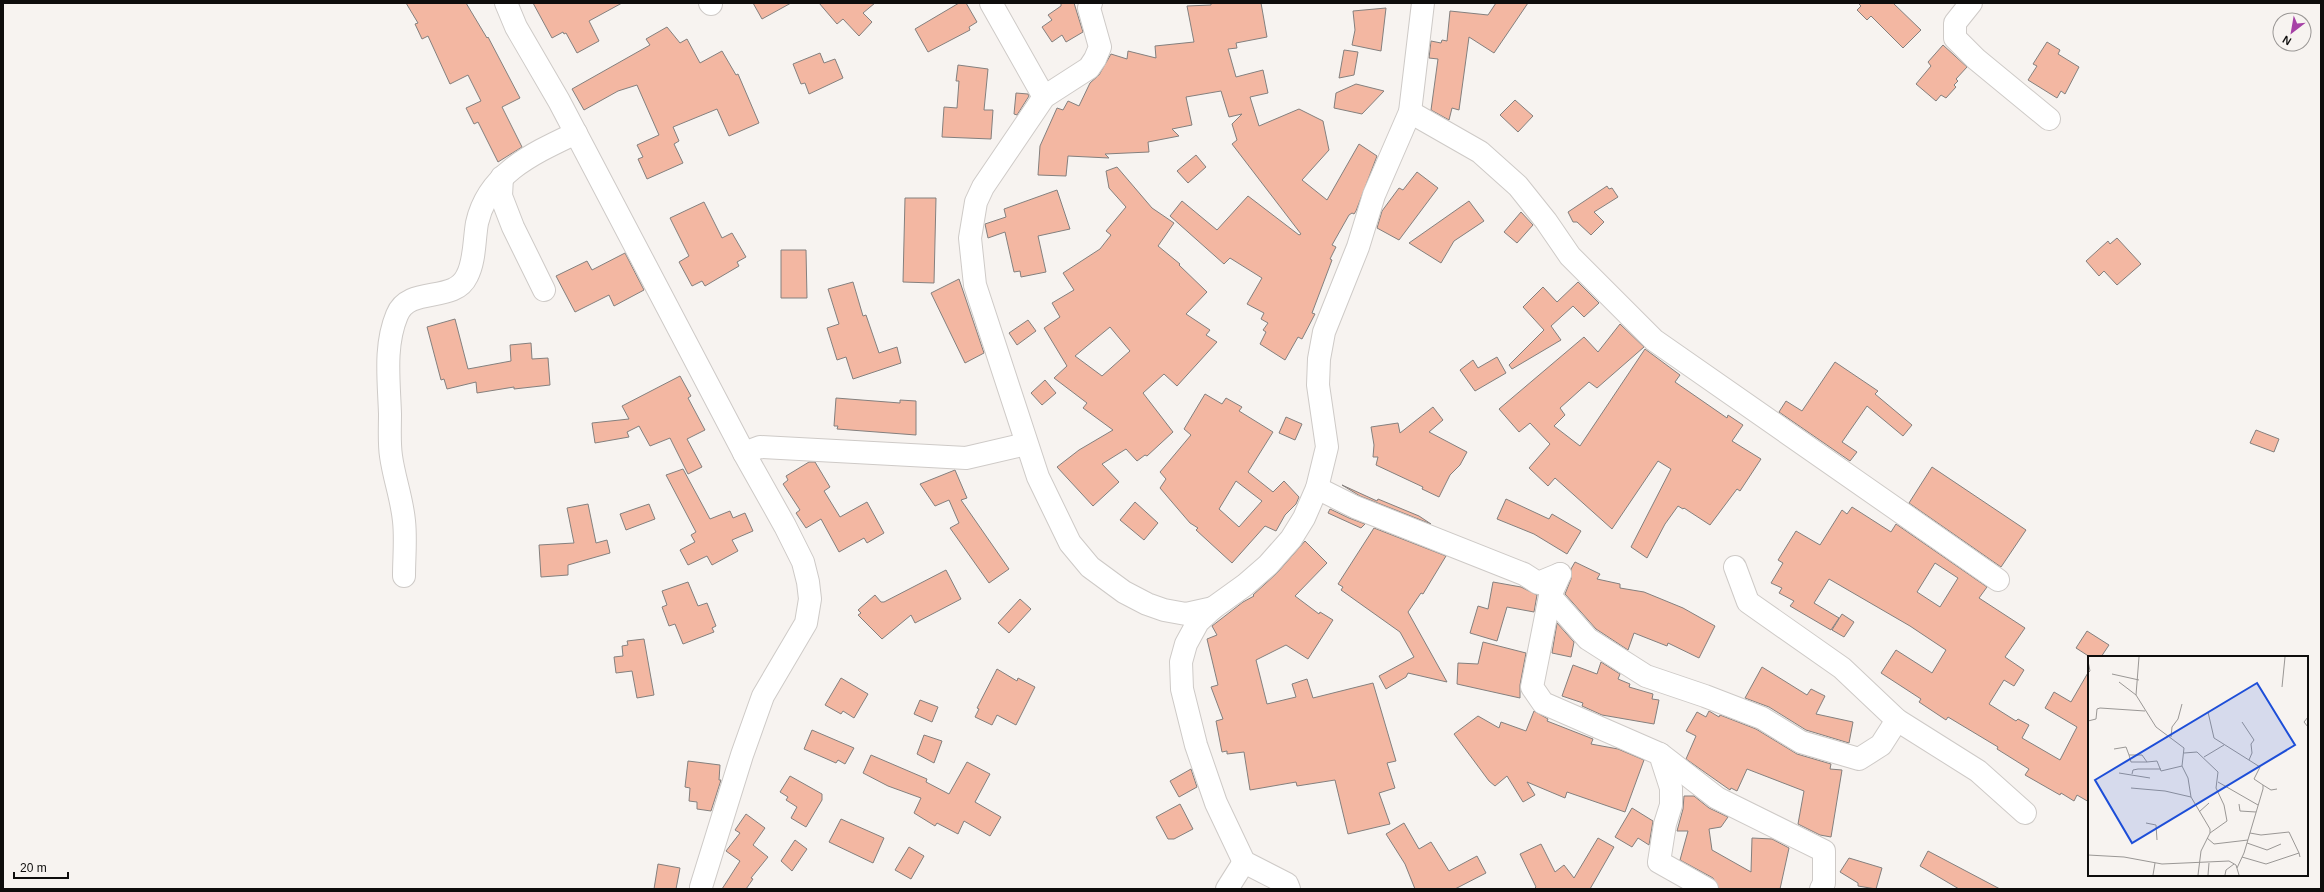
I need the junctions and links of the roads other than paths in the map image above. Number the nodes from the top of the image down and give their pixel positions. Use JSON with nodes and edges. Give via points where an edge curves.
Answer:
{"nodes":[{"id":1,"x":506,"y":3,"type":"edge"},
{"id":2,"x":991,"y":3,"type":"edge"},
{"id":3,"x":1090,"y":3,"type":"edge"},
{"id":4,"x":1422,"y":3,"type":"edge"},
{"id":5,"x":1971,"y":3,"type":"edge"},
{"id":6,"x":1044,"y":97,"type":"junction"},
{"id":7,"x":1410,"y":112,"type":"junction"},
{"id":8,"x":2049,"y":119,"type":"dead end"},
{"id":9,"x":576,"y":133,"type":"junction"},
{"id":10,"x":502,"y":177,"type":"junction"},
{"id":11,"x":544,"y":290,"type":"dead end"},
{"id":12,"x":1026,"y":444,"type":"junction"},
{"id":13,"x":744,"y":453,"type":"junction"},
{"id":14,"x":1317,"y":488,"type":"junction"},
{"id":15,"x":1735,"y":567,"type":"dead end"},
{"id":16,"x":404,"y":576,"type":"dead end"},
{"id":17,"x":1998,"y":580,"type":"dead end"},
{"id":18,"x":1550,"y":596,"type":"junction"},
{"id":19,"x":1213,"y":608,"type":"junction"},
{"id":20,"x":1897,"y":720,"type":"junction"},
{"id":21,"x":1660,"y":754,"type":"junction"},
{"id":22,"x":2025,"y":813,"type":"dead end"},
{"id":23,"x":1244,"y":862,"type":"junction"},
{"id":24,"x":701,"y":887,"type":"dead end"},
{"id":25,"x":1227,"y":889,"type":"edge"},
{"id":26,"x":1289,"y":889,"type":"edge"},
{"id":27,"x":1707,"y":889,"type":"edge"},
{"id":28,"x":1821,"y":889,"type":"edge"}],
"edges":[{"from":1,"to":9,"type":"street","via":[[516,27]]},
{"from":2,"to":6,"type":"street"},
{"from":3,"to":6,"type":"street","via":[[1089,8],[1100,47],[1095,59],[1089,68]]},
{"from":4,"to":7,"type":"street"},
{"from":5,"to":8,"type":"street","via":[[1955,24],[1955,38],[1976,59]]},
{"from":6,"to":12,"type":"street","via":[[983,187],[976,202],[970,238],[979,302],[994,339]]},
{"from":7,"to":14,"type":"street","via":[[1374,195],[1358,247],[1324,332],[1318,385],[1327,447]]},
{"from":7,"to":17,"type":"street","via":[[1480,152],[1518,186],[1570,256],[1654,340]]},
{"from":9,"to":10,"type":"street","via":[[513,167]]},
{"from":9,"to":13,"type":"street"},
{"from":10,"to":11,"type":"street","via":[[501,196]]},
{"from":10,"to":16,"type":"street","via":[[486,198],[480,215],[467,277],[458,288],[422,296],[407,303],[397,314],[390,340],[391,455],[404,522]]},
{"from":12,"to":13,"type":"street","via":[[966,458],[760,446]]},
{"from":12,"to":19,"type":"street","via":[[1038,477],[1070,543],[1090,567],[1124,592],[1164,610],[1186,614]]},
{"from":13,"to":24,"type":"street","via":[[803,562],[810,599],[806,623],[763,696]]},
{"from":14,"to":18,"type":"street","via":[[1354,507],[1524,574],[1538,584],[1560,574]]},
{"from":14,"to":19,"type":"street","via":[[1304,518],[1291,539],[1268,565]]},
{"from":15,"to":20,"type":"street","via":[[1748,602],[1842,668]]},
{"from":18,"to":20,"type":"street","via":[[1588,639],[1646,676],[1762,718],[1801,742],[1859,759],[1881,746]]},
{"from":18,"to":21,"type":"street","via":[[1532,687],[1543,703]]},
{"from":19,"to":23,"type":"street","via":[[1198,622],[1186,644],[1180,662],[1182,689],[1196,745],[1216,803]]},
{"from":20,"to":22,"type":"street","via":[[1978,771]]},
{"from":21,"to":27,"type":"street","via":[[1671,788],[1672,805],[1665,824],[1659,862]]},
{"from":21,"to":28,"type":"street","via":[[1717,798],[1824,851],[1824,883]]},
{"from":23,"to":25,"type":"street"},
{"from":23,"to":26,"type":"street","via":[[1287,884]]}]}
